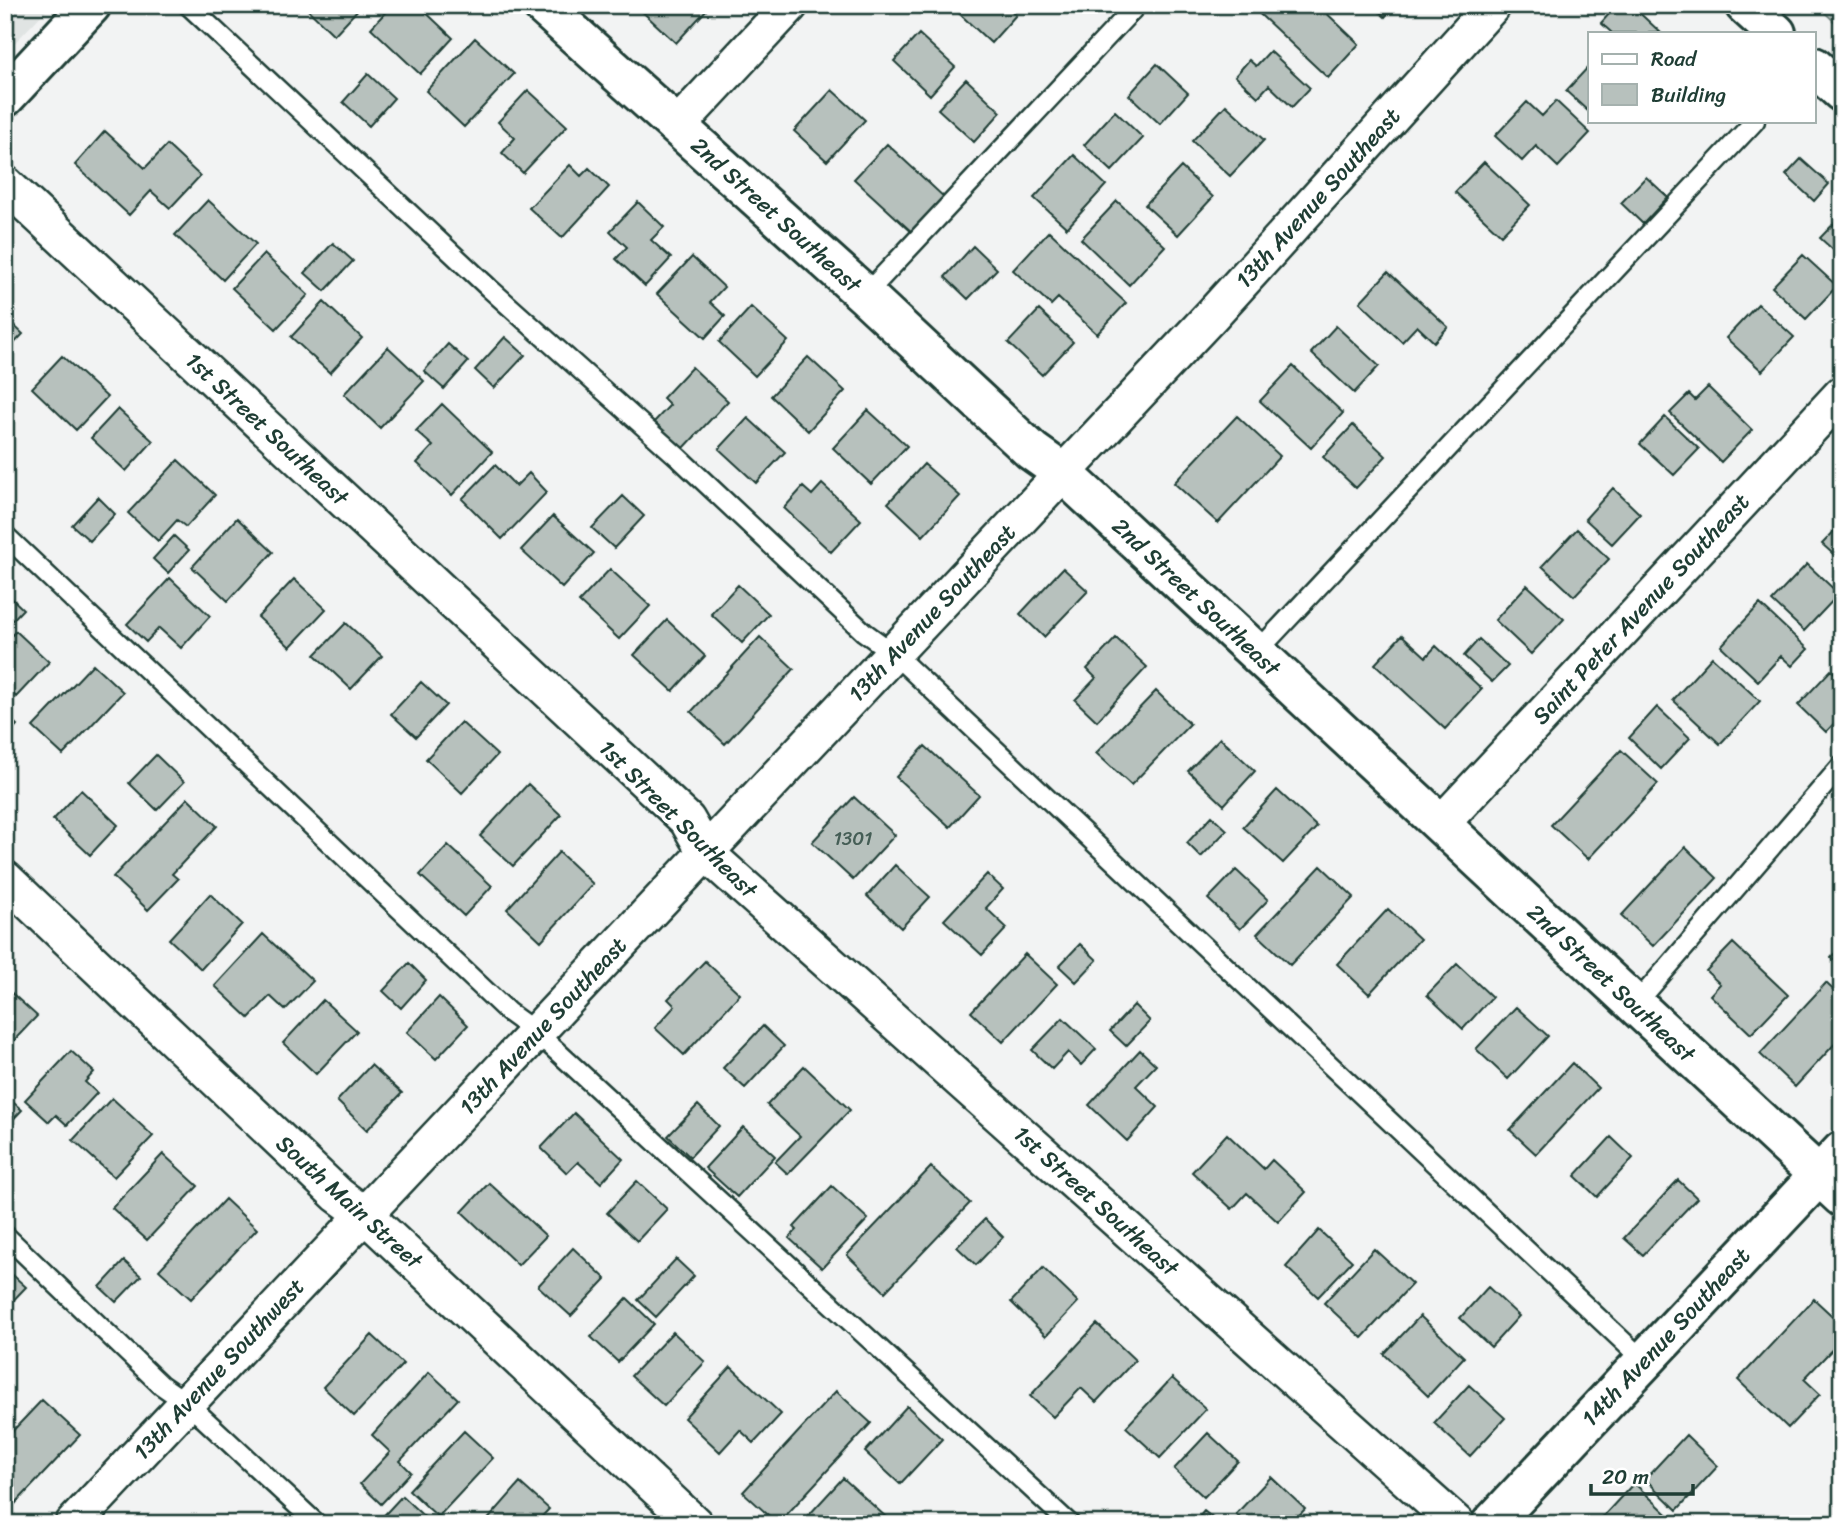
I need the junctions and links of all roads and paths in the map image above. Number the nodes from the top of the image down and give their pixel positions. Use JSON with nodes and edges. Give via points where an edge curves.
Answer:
{"nodes":[{"id":1,"x":91,"y":5,"type":"edge"},
{"id":2,"x":188,"y":5,"type":"edge"},
{"id":3,"x":542,"y":5,"type":"edge"},
{"id":4,"x":790,"y":5,"type":"edge"},
{"id":5,"x":1137,"y":5,"type":"edge"},
{"id":6,"x":1493,"y":5,"type":"edge"},
{"id":7,"x":1745,"y":5,"type":"edge"},
{"id":8,"x":1775,"y":32,"type":"edge"},
{"id":9,"x":1815,"y":68,"type":"edge"},
{"id":10,"x":1842,"y":92,"type":"edge"},
{"id":11,"x":5,"y":97,"type":"edge"},
{"id":12,"x":1754,"y":122,"type":"edge"},
{"id":13,"x":677,"y":126,"type":"junction"},
{"id":14,"x":5,"y":184,"type":"edge"},
{"id":15,"x":865,"y":295,"type":"junction"},
{"id":16,"x":1842,"y":394,"type":"edge"},
{"id":17,"x":1063,"y":473,"type":"junction"},
{"id":18,"x":5,"y":536,"type":"edge"},
{"id":19,"x":894,"y":653,"type":"junction"},
{"id":20,"x":1256,"y":653,"type":"junction"},
{"id":21,"x":1842,"y":765,"type":"edge"},
{"id":22,"x":1441,"y":824,"type":"junction"},
{"id":23,"x":706,"y":853,"type":"junction"},
{"id":24,"x":5,"y":879,"type":"edge"},
{"id":25,"x":1635,"y":1005,"type":"junction"},
{"id":26,"x":537,"y":1032,"type":"junction"},
{"id":27,"x":1834,"y":1174,"type":"edge"},
{"id":28,"x":365,"y":1215,"type":"junction"},
{"id":29,"x":5,"y":1235,"type":"edge"},
{"id":30,"x":1644,"y":1361,"type":"junction"},
{"id":31,"x":187,"y":1403,"type":"junction"},
{"id":32,"x":73,"y":1524,"type":"edge"},
{"id":33,"x":317,"y":1524,"type":"edge"},
{"id":34,"x":695,"y":1524,"type":"edge"},
{"id":35,"x":1070,"y":1524,"type":"edge"},
{"id":36,"x":1457,"y":1524,"type":"edge"},
{"id":37,"x":1490,"y":1524,"type":"edge"}],
"edges":[{"from":1,"to":11,"type":"street"},
{"from":2,"to":19,"type":"lane","via":[[489,288],[864,632]]},
{"from":3,"to":13,"type":"street","name":"2nd Street Southeast"},
{"from":4,"to":13,"type":"street"},
{"from":5,"to":15,"type":"lane"},
{"from":6,"to":17,"type":"street","name":"13th Avenue Southeast"},
{"from":7,"to":8,"type":"street"},
{"from":9,"to":10,"type":"street"},
{"from":12,"to":20,"type":"lane"},
{"from":13,"to":15,"type":"street","name":"2nd Street Southeast"},
{"from":14,"to":23,"type":"street","name":"1st Street Southeast","via":[[687,821]]},
{"from":15,"to":17,"type":"street","name":"2nd Street Southeast","via":[[1032,451]]},
{"from":16,"to":22,"type":"street","name":"Saint Peter Avenue Southeast"},
{"from":17,"to":19,"type":"street","name":"13th Avenue Southeast"},
{"from":17,"to":20,"type":"street","name":"2nd Street Southeast"},
{"from":18,"to":26,"type":"lane","via":[[508,1012]]},
{"from":19,"to":23,"type":"street","name":"13th Avenue Southeast"},
{"from":19,"to":30,"type":"lane"},
{"from":20,"to":22,"type":"street","name":"2nd Street Southeast"},
{"from":21,"to":25,"type":"lane"},
{"from":22,"to":25,"type":"street","name":"2nd Street Southeast"},
{"from":23,"to":26,"type":"street","name":"13th Avenue Southeast"},
{"from":23,"to":36,"type":"street","name":"1st Street Southeast"},
{"from":24,"to":28,"type":"street","name":"South Main Street","via":[[338,1195]]},
{"from":25,"to":27,"type":"street","name":"2nd Street Southeast"},
{"from":26,"to":28,"type":"street","name":"13th Avenue Southeast"},
{"from":26,"to":35,"type":"lane"},
{"from":27,"to":30,"type":"street","name":"14th Avenue Southeast"},
{"from":28,"to":31,"type":"street","name":"13th Avenue Southwest"},
{"from":28,"to":34,"type":"street","name":"South Main Street"},
{"from":29,"to":31,"type":"lane","via":[[161,1385]]},
{"from":30,"to":37,"type":"street","name":"14th Avenue Southeast"},
{"from":31,"to":32,"type":"street","name":"13th Avenue Southwest"},
{"from":31,"to":33,"type":"lane"}]}
